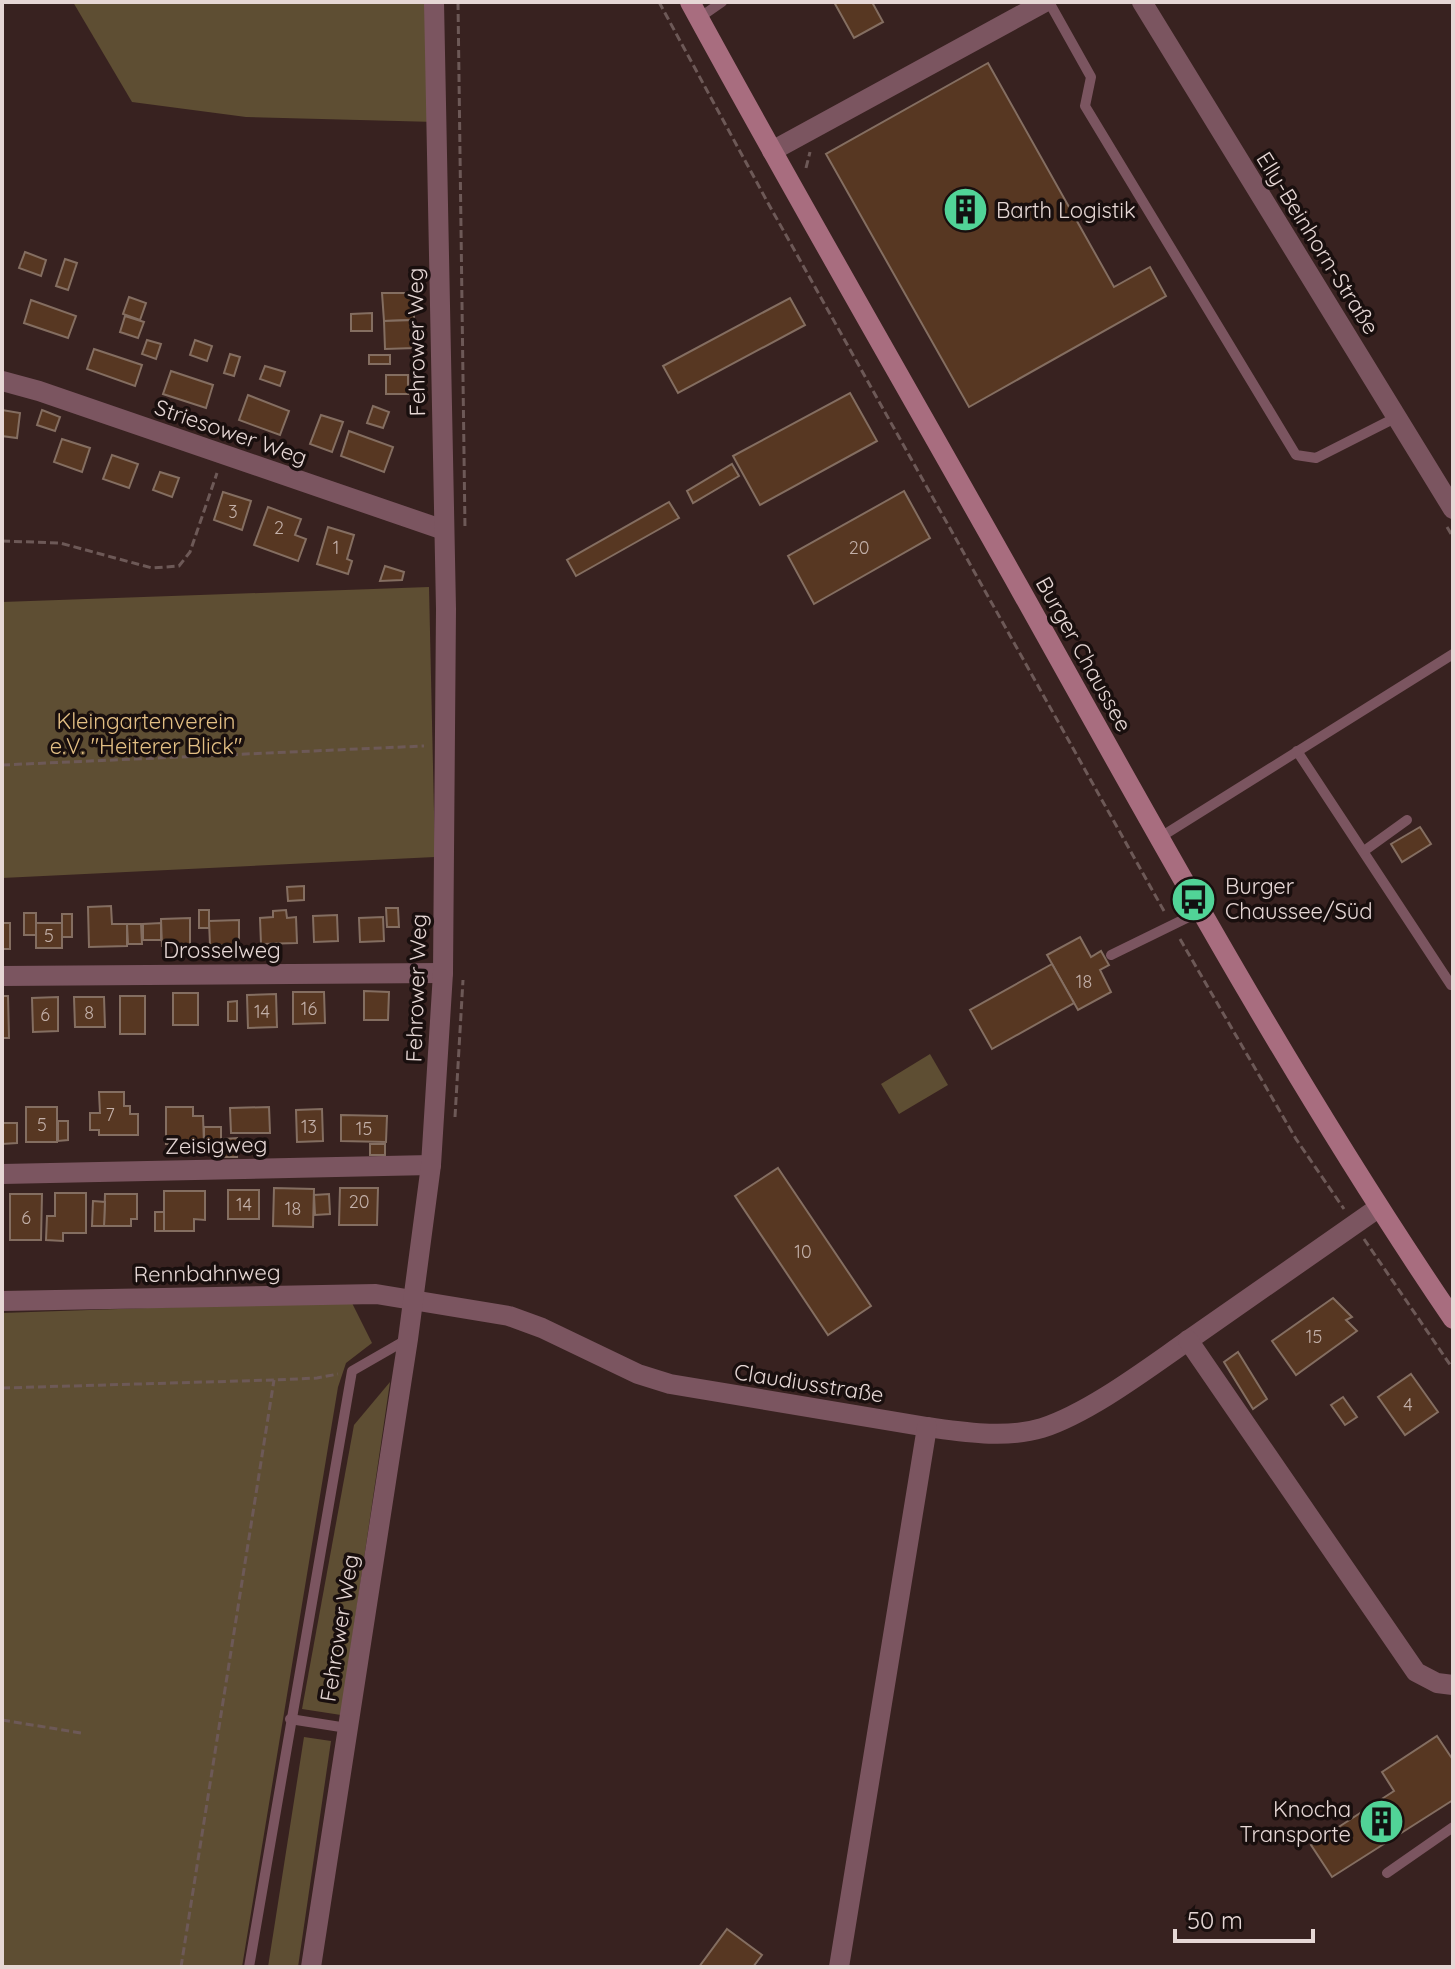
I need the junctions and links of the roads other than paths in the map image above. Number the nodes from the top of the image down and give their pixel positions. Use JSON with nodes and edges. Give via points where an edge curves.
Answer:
{"nodes":[{"id":1,"x":434,"y":2,"type":"edge"},
{"id":2,"x":722,"y":2,"type":"edge"},
{"id":3,"x":1047,"y":2,"type":"edge"},
{"id":4,"x":1142,"y":2,"type":"edge"},
{"id":5,"x":694,"y":10,"type":"edge"},
{"id":6,"x":772,"y":151,"type":"junction"},
{"id":7,"x":2,"y":381,"type":"edge"},
{"id":8,"x":1397,"y":417,"type":"junction"},
{"id":9,"x":1453,"y":509,"type":"edge"},
{"id":10,"x":444,"y":530,"type":"junction"},
{"id":11,"x":1453,"y":654,"type":"edge"},
{"id":12,"x":1297,"y":751,"type":"junction"},
{"id":13,"x":1407,"y":820,"type":"dead end"},
{"id":14,"x":1159,"y":838,"type":"junction"},
{"id":15,"x":1364,"y":851,"type":"junction"},
{"id":16,"x":1201,"y":911,"type":"junction"},
{"id":17,"x":1111,"y":955,"type":"dead end"},
{"id":18,"x":443,"y":973,"type":"junction"},
{"id":19,"x":2,"y":976,"type":"edge"},
{"id":20,"x":1451,"y":985,"type":"dead end"},
{"id":21,"x":431,"y":1165,"type":"junction"},
{"id":22,"x":2,"y":1174,"type":"edge"},
{"id":23,"x":1378,"y":1208,"type":"junction"},
{"id":24,"x":413,"y":1299,"type":"junction"},
{"id":25,"x":2,"y":1301,"type":"edge"},
{"id":26,"x":1453,"y":1319,"type":"edge"},
{"id":27,"x":408,"y":1339,"type":"junction"},
{"id":28,"x":1188,"y":1340,"type":"junction"},
{"id":29,"x":927,"y":1427,"type":"junction"},
{"id":30,"x":1453,"y":1685,"type":"edge"},
{"id":31,"x":290,"y":1719,"type":"junction"},
{"id":32,"x":347,"y":1728,"type":"junction"},
{"id":33,"x":1453,"y":1827,"type":"edge"},
{"id":34,"x":1387,"y":1873,"type":"dead end"},
{"id":35,"x":249,"y":1967,"type":"edge"},
{"id":36,"x":311,"y":1967,"type":"edge"},
{"id":37,"x":839,"y":1967,"type":"edge"}],
"edges":[{"from":1,"to":10,"type":"street","name":"Fehrower Weg"},
{"from":2,"to":5,"type":"lane"},
{"from":3,"to":6,"type":"street"},
{"from":3,"to":8,"type":"lane","via":[[1091,77],[1085,106],[1296,455],[1316,458]]},
{"from":4,"to":8,"type":"street","name":"Elly-Beinhorn-Straße"},
{"from":5,"to":6,"type":"main road","name":"Burger Chaussee"},
{"from":6,"to":14,"type":"main road","name":"Burger Chaussee"},
{"from":7,"to":10,"type":"street","name":"Striesower Weg"},
{"from":8,"to":9,"type":"street","name":"Elly-Beinhorn-Straße"},
{"from":10,"to":18,"type":"street","name":"Fehrower Weg"},
{"from":11,"to":12,"type":"lane"},
{"from":12,"to":14,"type":"lane"},
{"from":12,"to":15,"type":"lane"},
{"from":13,"to":15,"type":"lane"},
{"from":14,"to":16,"type":"main road","name":"Burger Chaussee"},
{"from":15,"to":20,"type":"lane"},
{"from":16,"to":17,"type":"lane"},
{"from":16,"to":23,"type":"main road","name":"Burger Chaussee"},
{"from":18,"to":19,"type":"street","name":"Drosselweg"},
{"from":18,"to":21,"type":"street","name":"Fehrower Weg"},
{"from":21,"to":22,"type":"street","name":"Zeisigweg"},
{"from":21,"to":24,"type":"street","name":"Fehrower Weg"},
{"from":23,"to":26,"type":"main road","name":"Burger Chaussee"},
{"from":23,"to":28,"type":"street","name":"Claudiusstraße"},
{"from":24,"to":25,"type":"street","name":"Rennbahnweg","via":[[376,1294]]},
{"from":24,"to":27,"type":"street","name":"Fehrower Weg"},
{"from":24,"to":29,"type":"street","name":"Claudiusstraße","via":[[509,1316],[670,1384]]},
{"from":27,"to":31,"type":"lane","via":[[352,1371]]},
{"from":27,"to":32,"type":"street","name":"Fehrower Weg"},
{"from":28,"to":29,"type":"street","name":"Claudiusstraße","via":[[1067,1418],[1040,1429],[970,1433]]},
{"from":28,"to":30,"type":"street","via":[[1416,1672]]},
{"from":29,"to":37,"type":"street"},
{"from":31,"to":32,"type":"lane"},
{"from":31,"to":35,"type":"lane"},
{"from":32,"to":36,"type":"street","name":"Fehrower Weg"},
{"from":33,"to":34,"type":"lane"}]}
